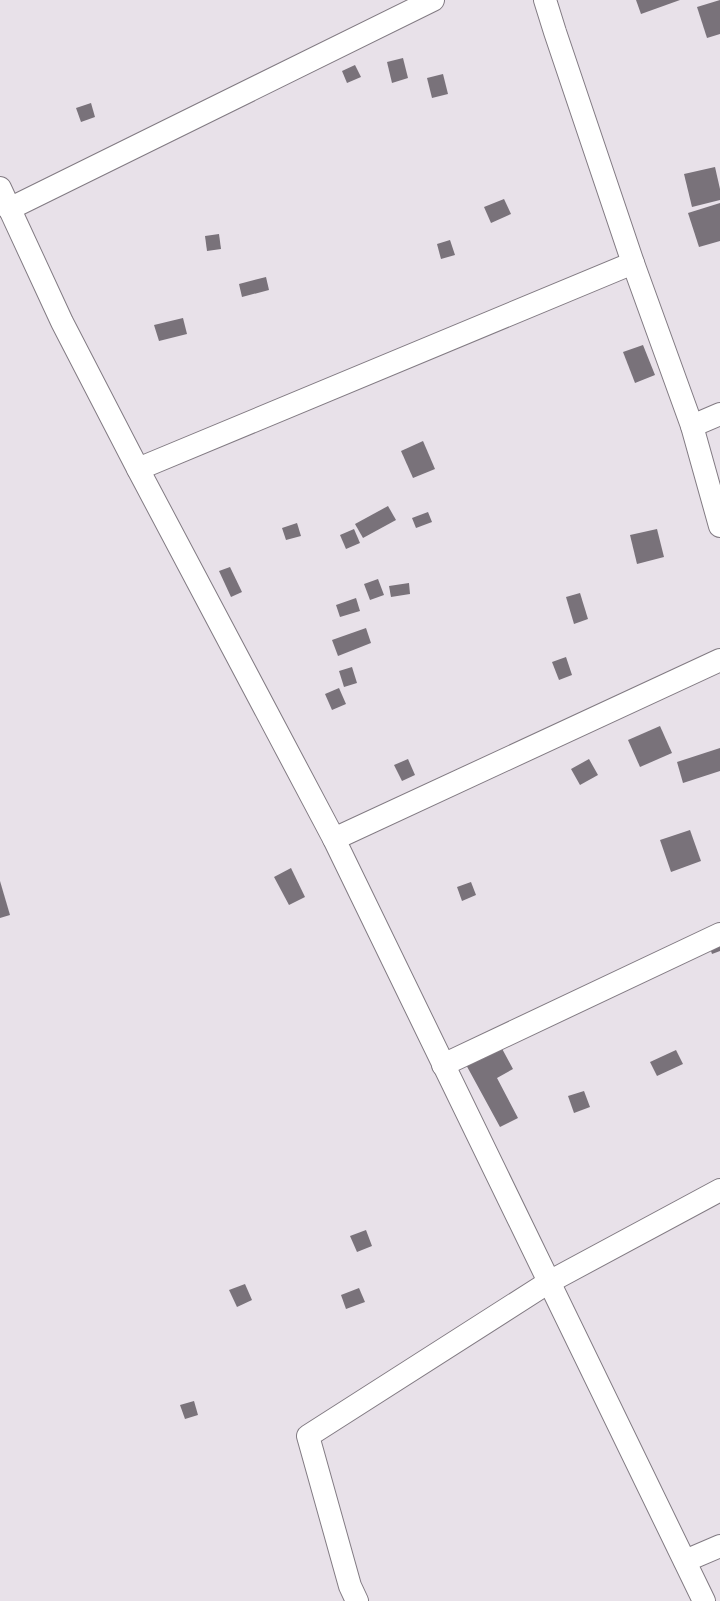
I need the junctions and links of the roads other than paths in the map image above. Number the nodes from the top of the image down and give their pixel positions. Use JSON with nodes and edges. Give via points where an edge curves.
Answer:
{"nodes":[{"id":1,"x":433,"y":0,"type":"edge"},
{"id":2,"x":545,"y":0,"type":"edge"},
{"id":3,"x":0,"y":188,"type":"edge"},
{"id":4,"x":9,"y":208,"type":"junction"},
{"id":5,"x":633,"y":262,"type":"junction"},
{"id":6,"x":720,"y":414,"type":"edge"},
{"id":7,"x":692,"y":426,"type":"junction"},
{"id":8,"x":138,"y":469,"type":"junction"},
{"id":9,"x":720,"y":526,"type":"edge"},
{"id":10,"x":720,"y":660,"type":"edge"},
{"id":11,"x":334,"y":839,"type":"junction"},
{"id":12,"x":720,"y":934,"type":"edge"},
{"id":13,"x":444,"y":1065,"type":"junction"},
{"id":14,"x":720,"y":1190,"type":"edge"},
{"id":15,"x":549,"y":1282,"type":"junction"},
{"id":16,"x":720,"y":1546,"type":"edge"},
{"id":17,"x":685,"y":1561,"type":"junction"},
{"id":18,"x":357,"y":1601,"type":"edge"},
{"id":19,"x":704,"y":1601,"type":"edge"}],
"edges":[{"from":1,"to":4,"type":"street"},
{"from":2,"to":5,"type":"street"},
{"from":3,"to":4,"type":"street"},
{"from":4,"to":8,"type":"street","via":[[62,322]]},
{"from":5,"to":7,"type":"street"},
{"from":5,"to":8,"type":"street"},
{"from":6,"to":7,"type":"street"},
{"from":7,"to":9,"type":"street"},
{"from":8,"to":11,"type":"street"},
{"from":10,"to":11,"type":"street"},
{"from":11,"to":13,"type":"street"},
{"from":12,"to":13,"type":"street"},
{"from":13,"to":15,"type":"street"},
{"from":14,"to":15,"type":"street"},
{"from":15,"to":17,"type":"street"},
{"from":15,"to":18,"type":"street","via":[[308,1436],[350,1586]]},
{"from":16,"to":17,"type":"street"},
{"from":17,"to":19,"type":"street"}]}
